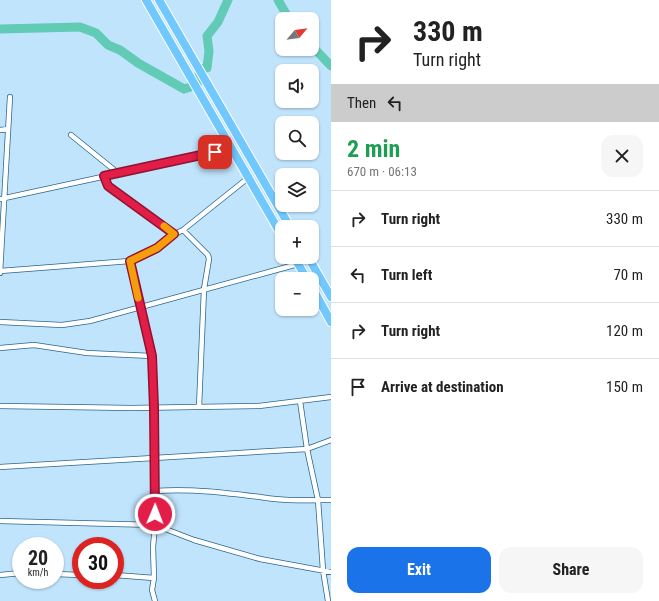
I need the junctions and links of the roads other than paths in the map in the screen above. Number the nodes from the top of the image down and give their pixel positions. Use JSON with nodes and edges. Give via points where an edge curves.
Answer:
{"nodes":[{"id":1,"x":146,"y":0,"type":"edge"},
{"id":2,"x":159,"y":0,"type":"edge"},
{"id":3,"x":10,"y":97,"type":"dead end"},
{"id":4,"x":8,"y":129,"type":"junction"},
{"id":5,"x":0,"y":130,"type":"edge"},
{"id":6,"x":71,"y":135,"type":"dead end"},
{"id":7,"x":231,"y":149,"type":"junction"},
{"id":8,"x":118,"y":173,"type":"junction"},
{"id":9,"x":104,"y":176,"type":"junction"},
{"id":10,"x":248,"y":178,"type":"junction"},
{"id":11,"x":2,"y":199,"type":"edge"},
{"id":12,"x":286,"y":220,"type":"edge"},
{"id":13,"x":275,"y":224,"type":"edge"},
{"id":14,"x":184,"y":230,"type":"junction"},
{"id":15,"x":174,"y":234,"type":"junction"},
{"id":16,"x":130,"y":261,"type":"junction"},
{"id":17,"x":283,"y":264,"type":"edge"},
{"id":18,"x":312,"y":264,"type":"edge"},
{"id":19,"x":0,"y":272,"type":"edge"},
{"id":20,"x":204,"y":289,"type":"junction"},
{"id":21,"x":326,"y":289,"type":"junction"},
{"id":22,"x":319,"y":290,"type":"edge"},
{"id":23,"x":331,"y":297,"type":"edge"},
{"id":24,"x":319,"y":300,"type":"edge"},
{"id":25,"x":140,"y":309,"type":"junction"},
{"id":26,"x":0,"y":322,"type":"edge"},
{"id":27,"x":331,"y":322,"type":"edge"},
{"id":28,"x":0,"y":348,"type":"edge"},
{"id":29,"x":152,"y":356,"type":"junction"},
{"id":30,"x":331,"y":397,"type":"edge"},
{"id":31,"x":300,"y":401,"type":"junction"},
{"id":32,"x":0,"y":406,"type":"edge"},
{"id":33,"x":199,"y":407,"type":"junction"},
{"id":34,"x":154,"y":408,"type":"junction"},
{"id":35,"x":331,"y":440,"type":"edge"},
{"id":36,"x":307,"y":449,"type":"junction"},
{"id":37,"x":153,"y":458,"type":"junction"},
{"id":38,"x":0,"y":468,"type":"edge"},
{"id":39,"x":155,"y":491,"type":"junction"},
{"id":40,"x":318,"y":500,"type":"junction"},
{"id":41,"x":331,"y":500,"type":"edge"},
{"id":42,"x":0,"y":521,"type":"edge"},
{"id":43,"x":155,"y":525,"type":"junction"},
{"id":44,"x":324,"y":570,"type":"junction"},
{"id":45,"x":331,"y":572,"type":"edge"},
{"id":46,"x":12,"y":574,"type":"edge"},
{"id":47,"x":0,"y":575,"type":"edge"},
{"id":48,"x":124,"y":576,"type":"edge"},
{"id":49,"x":154,"y":578,"type":"junction"},
{"id":50,"x":154,"y":601,"type":"edge"},
{"id":51,"x":328,"y":601,"type":"edge"}],
"edges":[{"from":1,"to":7,"type":"highway"},
{"from":2,"to":12,"type":"highway"},
{"from":3,"to":4,"type":"street"},
{"from":4,"to":5,"type":"street"},
{"from":4,"to":11,"type":"street"},
{"from":6,"to":8,"type":"street"},
{"from":7,"to":8,"type":"street"},
{"from":7,"to":10,"type":"highway"},
{"from":8,"to":9,"type":"street"},
{"from":9,"to":11,"type":"street"},
{"from":9,"to":15,"type":"street","via":[[108,186]]},
{"from":10,"to":13,"type":"highway"},
{"from":10,"to":14,"type":"street"},
{"from":11,"to":19,"type":"street"},
{"from":14,"to":15,"type":"street"},
{"from":14,"to":20,"type":"street","via":[[208,255]]},
{"from":15,"to":16,"type":"street","via":[[157,248]]},
{"from":16,"to":19,"type":"street"},
{"from":16,"to":25,"type":"street"},
{"from":17,"to":20,"type":"street"},
{"from":18,"to":21,"type":"highway"},
{"from":20,"to":25,"type":"street"},
{"from":20,"to":33,"type":"street"},
{"from":21,"to":22,"type":"highway"},
{"from":21,"to":23,"type":"highway"},
{"from":24,"to":27,"type":"highway"},
{"from":25,"to":26,"type":"street","via":[[62,325]]},
{"from":25,"to":29,"type":"street"},
{"from":28,"to":29,"type":"street","via":[[34,345],[87,353]]},
{"from":29,"to":34,"type":"street"},
{"from":30,"to":31,"type":"street"},
{"from":31,"to":33,"type":"street","via":[[259,406]]},
{"from":31,"to":36,"type":"street"},
{"from":32,"to":34,"type":"street"},
{"from":33,"to":34,"type":"street"},
{"from":34,"to":37,"type":"street"},
{"from":35,"to":36,"type":"street"},
{"from":36,"to":37,"type":"street"},
{"from":36,"to":40,"type":"street"},
{"from":37,"to":38,"type":"street"},
{"from":37,"to":39,"type":"street"},
{"from":39,"to":40,"type":"street","via":[[175,489],[238,493],[276,499]]},
{"from":39,"to":43,"type":"street"},
{"from":40,"to":41,"type":"street"},
{"from":40,"to":44,"type":"street"},
{"from":42,"to":43,"type":"street"},
{"from":43,"to":44,"type":"street","via":[[194,540],[260,559]]},
{"from":43,"to":49,"type":"street"},
{"from":44,"to":45,"type":"street"},
{"from":44,"to":51,"type":"street"},
{"from":46,"to":47,"type":"street"},
{"from":48,"to":49,"type":"street"},
{"from":49,"to":50,"type":"street"}]}
